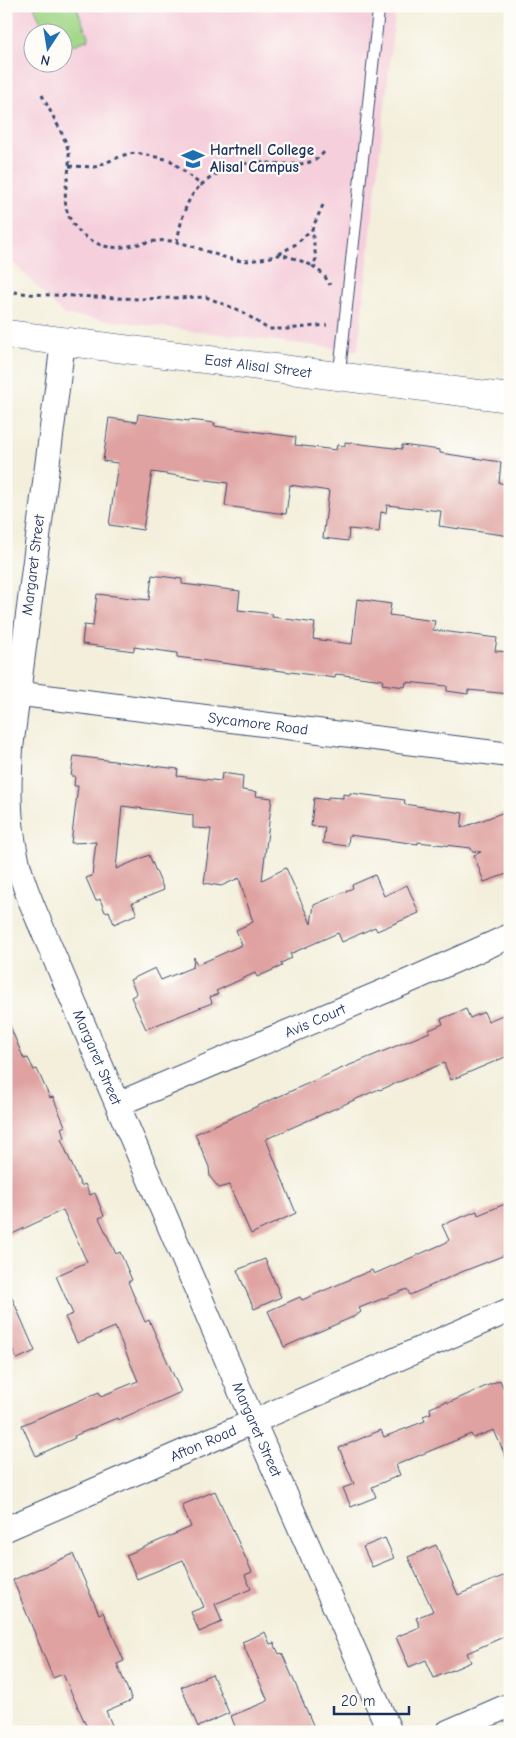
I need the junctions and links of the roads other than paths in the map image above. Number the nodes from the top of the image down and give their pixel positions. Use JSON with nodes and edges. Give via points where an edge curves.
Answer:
{"nodes":[{"id":1,"x":379,"y":6,"type":"edge"},
{"id":2,"x":6,"y":334,"type":"edge"},
{"id":3,"x":62,"y":342,"type":"junction"},
{"id":4,"x":339,"y":376,"type":"junction"},
{"id":5,"x":510,"y":398,"type":"edge"},
{"id":6,"x":12,"y":693,"type":"edge"},
{"id":7,"x":510,"y":754,"type":"edge"},
{"id":8,"x":510,"y":936,"type":"edge"},
{"id":9,"x":118,"y":1104,"type":"junction"},
{"id":10,"x":510,"y":1310,"type":"edge"},
{"id":11,"x":253,"y":1420,"type":"junction"},
{"id":12,"x":6,"y":1529,"type":"edge"},
{"id":13,"x":510,"y":1705,"type":"edge"},
{"id":14,"x":390,"y":1732,"type":"edge"},
{"id":15,"x":448,"y":1732,"type":"edge"}],
"edges":[{"from":1,"to":4,"type":"lane"},
{"from":2,"to":3,"type":"street","name":"East Alisal Street"},
{"from":3,"to":4,"type":"street","name":"East Alisal Street"},
{"from":3,"to":6,"type":"street","name":"Margaret Street"},
{"from":4,"to":5,"type":"street","name":"East Alisal Street"},
{"from":6,"to":7,"type":"street","name":"Sycamore Road"},
{"from":6,"to":9,"type":"street","name":"Margaret Street","via":[[9,780],[15,852],[29,899]]},
{"from":8,"to":9,"type":"street","name":"Avis Court"},
{"from":9,"to":11,"type":"street","name":"Margaret Street"},
{"from":10,"to":11,"type":"street","name":"Afton Road"},
{"from":11,"to":12,"type":"street","name":"Afton Road"},
{"from":11,"to":14,"type":"street","name":"Margaret Street"},
{"from":13,"to":15,"type":"street"}]}
